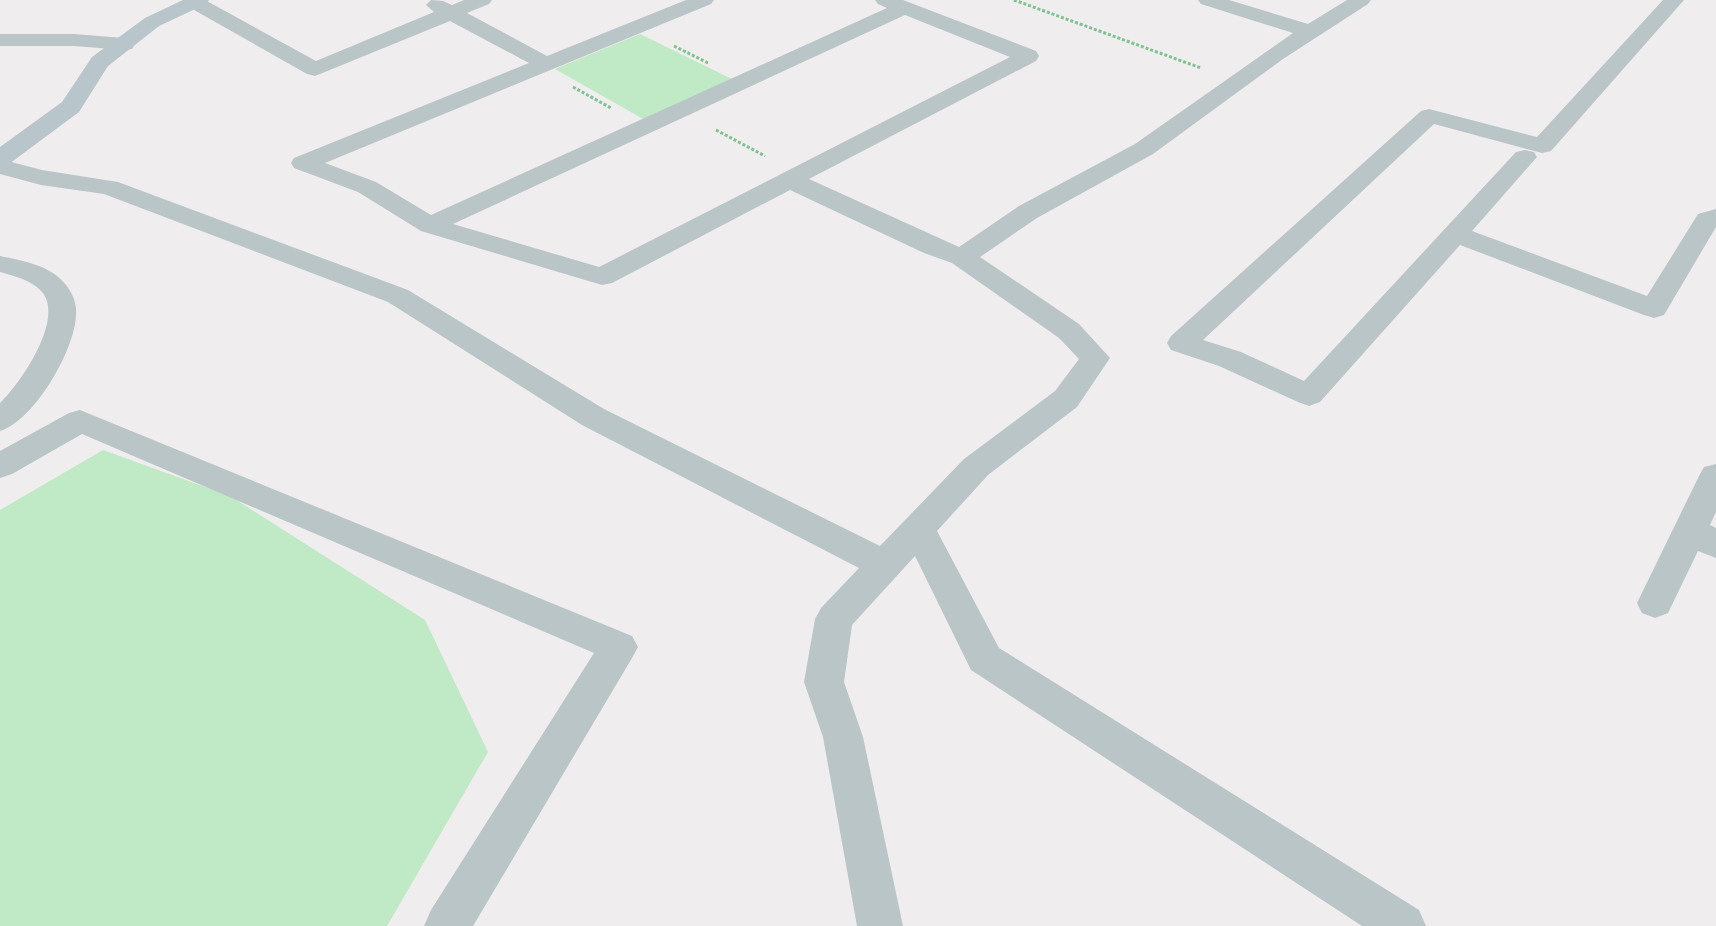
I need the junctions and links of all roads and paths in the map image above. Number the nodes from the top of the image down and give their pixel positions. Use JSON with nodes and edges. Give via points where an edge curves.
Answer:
{"nodes":[{"id":1,"x":426,"y":0,"type":"edge"},
{"id":2,"x":482,"y":0,"type":"edge"},
{"id":3,"x":704,"y":0,"type":"edge"},
{"id":4,"x":1014,"y":0,"type":"edge"},
{"id":5,"x":1208,"y":0,"type":"edge"},
{"id":6,"x":1361,"y":0,"type":"edge"},
{"id":7,"x":1674,"y":0,"type":"edge"},
{"id":8,"x":196,"y":1,"type":"edge"},
{"id":9,"x":894,"y":4,"type":"edge"},
{"id":10,"x":449,"y":12,"type":"junction"},
{"id":11,"x":635,"y":28,"type":"junction"},
{"id":12,"x":1310,"y":32,"type":"junction"},
{"id":13,"x":0,"y":40,"type":"edge"},
{"id":14,"x":124,"y":44,"type":"junction"},
{"id":15,"x":542,"y":66,"type":"junction"},
{"id":16,"x":745,"y":81,"type":"junction"},
{"id":17,"x":1238,"y":81,"type":"junction"},
{"id":18,"x":681,"y":111,"type":"junction"},
{"id":19,"x":645,"y":127,"type":"junction"},
{"id":20,"x":1525,"y":157,"type":"dead end"},
{"id":21,"x":0,"y":159,"type":"edge"},
{"id":22,"x":0,"y":166,"type":"edge"},
{"id":23,"x":790,"y":180,"type":"junction"},
{"id":24,"x":1713,"y":220,"type":"edge"},
{"id":25,"x":430,"y":225,"type":"junction"},
{"id":26,"x":1455,"y":234,"type":"junction"},
{"id":27,"x":962,"y":256,"type":"junction"},
{"id":28,"x":0,"y":264,"type":"edge"},
{"id":29,"x":0,"y":420,"type":"edge"},
{"id":30,"x":0,"y":466,"type":"edge"},
{"id":31,"x":1716,"y":476,"type":"edge"},
{"id":32,"x":919,"y":529,"type":"junction"},
{"id":33,"x":1703,"y":537,"type":"edge"},
{"id":34,"x":885,"y":565,"type":"junction"},
{"id":35,"x":1655,"y":603,"type":"dead end"},
{"id":36,"x":447,"y":926,"type":"edge"},
{"id":37,"x":880,"y":926,"type":"edge"},
{"id":38,"x":1403,"y":926,"type":"edge"}],
"edges":[{"from":1,"to":10,"type":"street"},
{"from":2,"to":10,"type":"street"},
{"from":3,"to":11,"type":"street"},
{"from":4,"to":17,"type":"path"},
{"from":5,"to":12,"type":"street"},
{"from":6,"to":12,"type":"street"},
{"from":7,"to":26,"type":"street","via":[[1542,146],[1429,116],[1182,343],[1309,395]]},
{"from":8,"to":10,"type":"street","via":[[315,69]]},
{"from":8,"to":14,"type":"street","via":[[152,22]]},
{"from":9,"to":16,"type":"street"},
{"from":9,"to":23,"type":"street","via":[[1028,56]]},
{"from":10,"to":15,"type":"street"},
{"from":11,"to":15,"type":"street"},
{"from":11,"to":16,"type":"path"},
{"from":12,"to":17,"type":"street"},
{"from":13,"to":14,"type":"street"},
{"from":14,"to":21,"type":"street","via":[[89,62],[71,107]]},
{"from":15,"to":19,"type":"path"},
{"from":15,"to":25,"type":"street","via":[[303,163],[367,187]]},
{"from":16,"to":18,"type":"street"},
{"from":17,"to":27,"type":"street","via":[[1144,149],[1028,212]]},
{"from":18,"to":19,"type":"street"},
{"from":18,"to":23,"type":"path","via":[[789,169]]},
{"from":19,"to":25,"type":"street"},
{"from":20,"to":26,"type":"street"},
{"from":22,"to":34,"type":"street","via":[[41,177],[109,187],[399,296],[593,417]]},
{"from":23,"to":25,"type":"street","via":[[602,277]]},
{"from":23,"to":27,"type":"street","via":[[934,247]]},
{"from":24,"to":26,"type":"street","via":[[1654,309]]},
{"from":27,"to":32,"type":"street","via":[[1069,331],[1095,358],[1066,399],[976,467]]},
{"from":28,"to":29,"type":"street","via":[[41,277],[57,291],[62,304],[61,325],[43,370]]},
{"from":30,"to":36,"type":"street","via":[[80,421],[619,647]]},
{"from":31,"to":33,"type":"street"},
{"from":32,"to":34,"type":"street"},
{"from":32,"to":38,"type":"street","via":[[984,659]]},
{"from":33,"to":35,"type":"street"},
{"from":34,"to":37,"type":"street","via":[[834,619],[825,682],[843,737]]}]}
